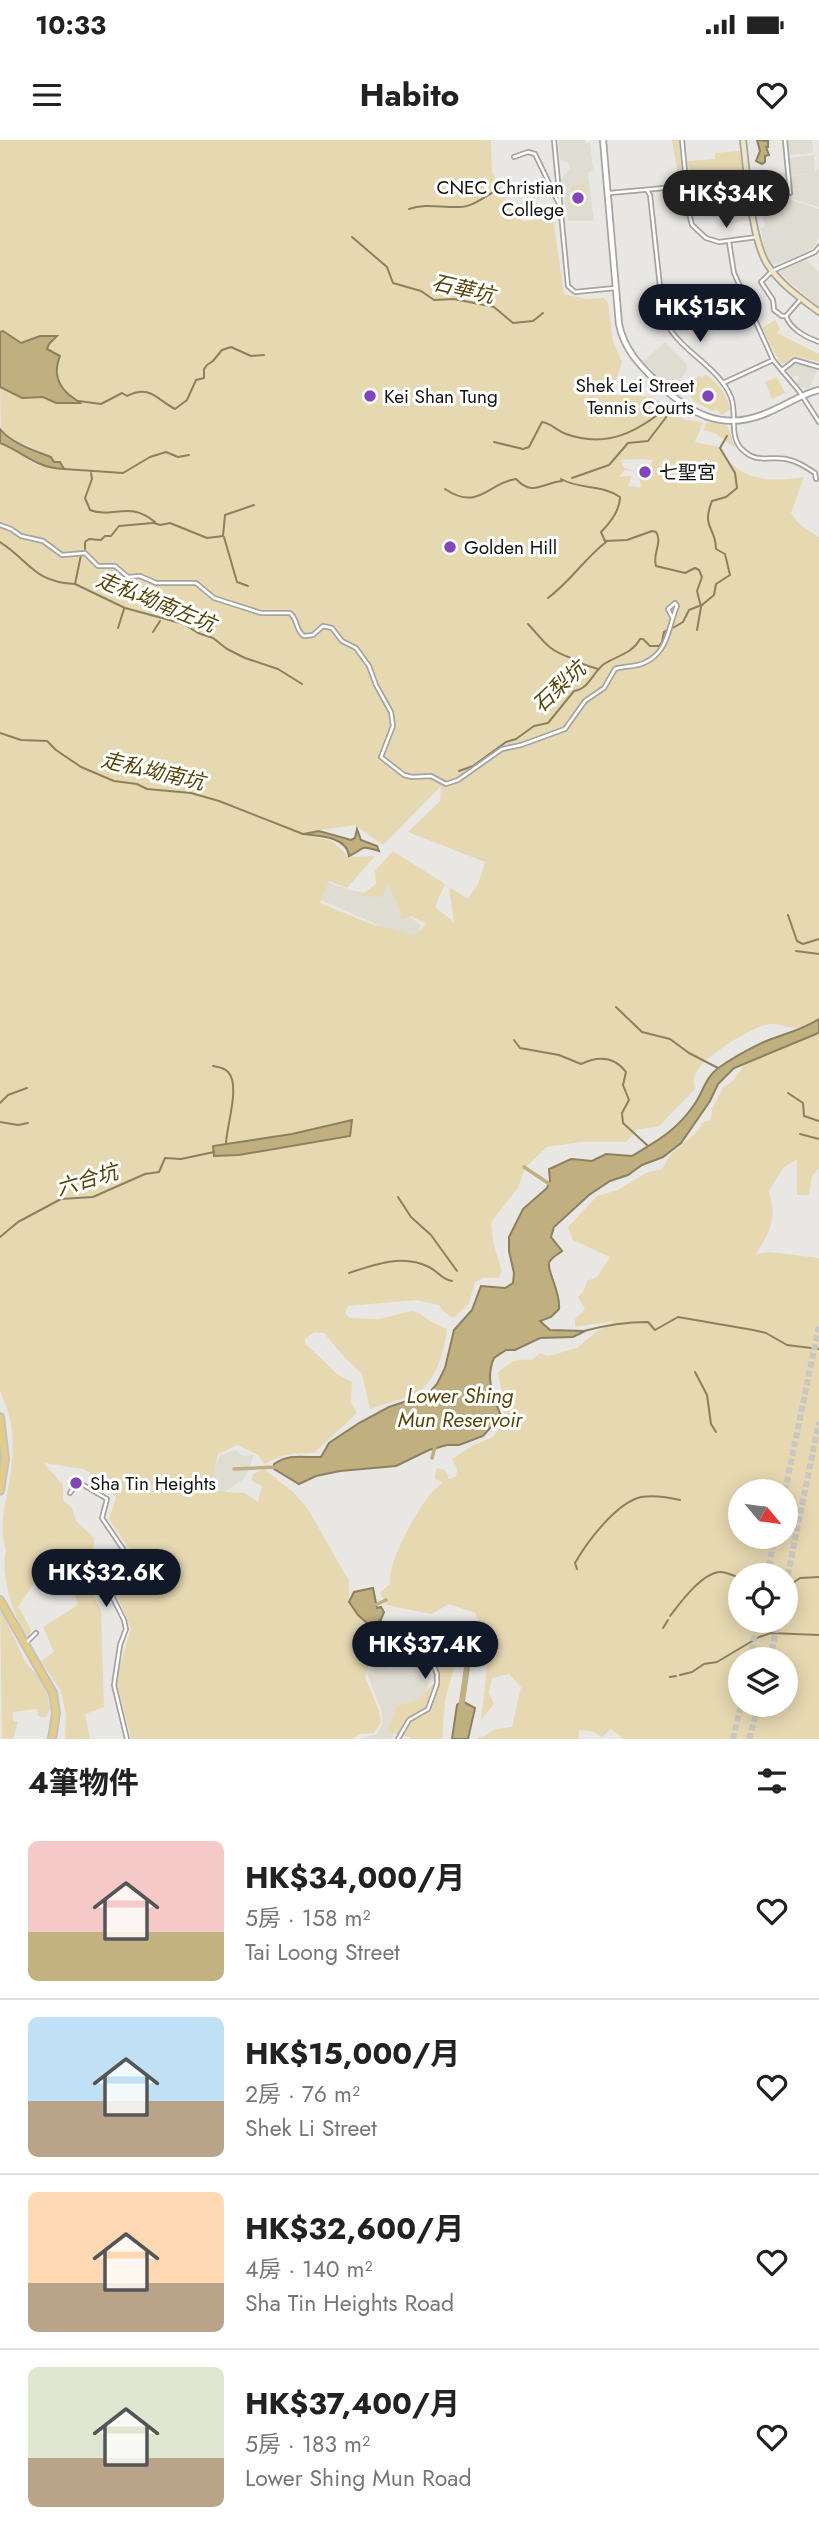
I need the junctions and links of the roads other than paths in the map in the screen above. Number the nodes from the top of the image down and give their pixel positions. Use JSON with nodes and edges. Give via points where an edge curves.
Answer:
{"nodes":[{"id":1,"x":554,"y":140,"type":"edge"},
{"id":2,"x":603,"y":140,"type":"edge"},
{"id":3,"x":682,"y":140,"type":"edge"},
{"id":4,"x":744,"y":140,"type":"edge"},
{"id":5,"x":785,"y":140,"type":"edge"},
{"id":6,"x":514,"y":157,"type":"dead end"},
{"id":7,"x":687,"y":186,"type":"junction"},
{"id":8,"x":647,"y":190,"type":"junction"},
{"id":9,"x":553,"y":191,"type":"junction"},
{"id":10,"x":558,"y":191,"type":"junction"},
{"id":11,"x":607,"y":193,"type":"junction"},
{"id":12,"x":790,"y":193,"type":"dead end"},
{"id":13,"x":561,"y":207,"type":"junction"},
{"id":14,"x":757,"y":237,"type":"junction"},
{"id":15,"x":729,"y":242,"type":"junction"},
{"id":16,"x":819,"y":247,"type":"edge"},
{"id":17,"x":772,"y":271,"type":"junction"},
{"id":18,"x":615,"y":288,"type":"junction"},
{"id":19,"x":801,"y":298,"type":"junction"},
{"id":20,"x":819,"y":312,"type":"edge"},
{"id":21,"x":786,"y":316,"type":"junction"},
{"id":22,"x":819,"y":342,"type":"edge"},
{"id":23,"x":773,"y":360,"type":"junction"},
{"id":24,"x":819,"y":367,"type":"edge"},
{"id":25,"x":781,"y":371,"type":"junction"},
{"id":26,"x":723,"y":383,"type":"junction"},
{"id":27,"x":819,"y":390,"type":"edge"},
{"id":28,"x":803,"y":396,"type":"junction"},
{"id":29,"x":734,"y":420,"type":"junction"},
{"id":30,"x":819,"y":422,"type":"edge"},
{"id":31,"x":816,"y":479,"type":"dead end"},
{"id":32,"x":0,"y":525,"type":"edge"},
{"id":33,"x":672,"y":617,"type":"dead end"},
{"id":34,"x":0,"y":1417,"type":"edge"},
{"id":35,"x":80,"y":1483,"type":"dead end"},
{"id":36,"x":75,"y":1486,"type":"dead end"},
{"id":37,"x":0,"y":1491,"type":"edge"},
{"id":38,"x":70,"y":1493,"type":"dead end"},
{"id":39,"x":0,"y":1600,"type":"edge"},
{"id":40,"x":36,"y":1633,"type":"dead end"},
{"id":41,"x":378,"y":1641,"type":"dead end"},
{"id":42,"x":24,"y":1644,"type":"junction"},
{"id":43,"x":53,"y":1739,"type":"edge"},
{"id":44,"x":127,"y":1739,"type":"edge"},
{"id":45,"x":398,"y":1739,"type":"edge"}],
"edges":[{"from":1,"to":10,"type":"street"},
{"from":2,"to":11,"type":"street"},
{"from":3,"to":7,"type":"street"},
{"from":4,"to":14,"type":"main road"},
{"from":5,"to":12,"type":"street"},
{"from":6,"to":9,"type":"street","via":[[535,154]]},
{"from":7,"to":8,"type":"street"},
{"from":7,"to":15,"type":"street","via":[[692,225],[706,238]]},
{"from":8,"to":11,"type":"street"},
{"from":8,"to":26,"type":"street","via":[[666,323]]},
{"from":9,"to":10,"type":"street"},
{"from":9,"to":13,"type":"street"},
{"from":10,"to":13,"type":"street"},
{"from":11,"to":18,"type":"street"},
{"from":13,"to":18,"type":"street","via":[[570,289]]},
{"from":14,"to":15,"type":"street"},
{"from":14,"to":17,"type":"main road"},
{"from":15,"to":23,"type":"street","via":[[734,273]]},
{"from":16,"to":17,"type":"street"},
{"from":17,"to":19,"type":"main road"},
{"from":17,"to":21,"type":"street","via":[[762,284],[774,310]]},
{"from":18,"to":29,"type":"street","via":[[624,343],[652,378],[695,414]]},
{"from":19,"to":20,"type":"main road"},
{"from":19,"to":21,"type":"street"},
{"from":21,"to":22,"type":"street","via":[[802,334]]},
{"from":23,"to":25,"type":"street"},
{"from":23,"to":26,"type":"street"},
{"from":24,"to":25,"type":"street","via":[[795,360]]},
{"from":25,"to":28,"type":"street"},
{"from":26,"to":29,"type":"street"},
{"from":27,"to":28,"type":"street"},
{"from":28,"to":29,"type":"street","via":[[762,415]]},
{"from":28,"to":30,"type":"street"},
{"from":29,"to":31,"type":"street","via":[[735,440],[746,453],[758,459],[792,460],[816,473]]},
{"from":32,"to":33,"type":"street","via":[[43,541],[62,555],[84,553],[98,566],[115,565],[130,577],[156,583],[196,583],[216,598],[260,613],[288,613],[304,636],[323,626],[332,628],[369,666],[391,712],[393,726],[381,757],[404,775],[431,776],[446,784],[502,749],[565,729],[585,701],[604,688],[615,669],[643,663],[658,653],[668,638]]},
{"from":34,"to":37,"type":"main road","via":[[5,1460]]},
{"from":35,"to":44,"type":"street","via":[[107,1499],[102,1518],[123,1549],[114,1568],[113,1598],[126,1629],[114,1685]]},
{"from":36,"to":38,"type":"street"},
{"from":39,"to":42,"type":"main road"},
{"from":40,"to":42,"type":"street"},
{"from":41,"to":45,"type":"street","via":[[422,1656],[438,1674],[428,1709],[409,1720]]},
{"from":42,"to":43,"type":"main road","via":[[53,1693]]}]}
